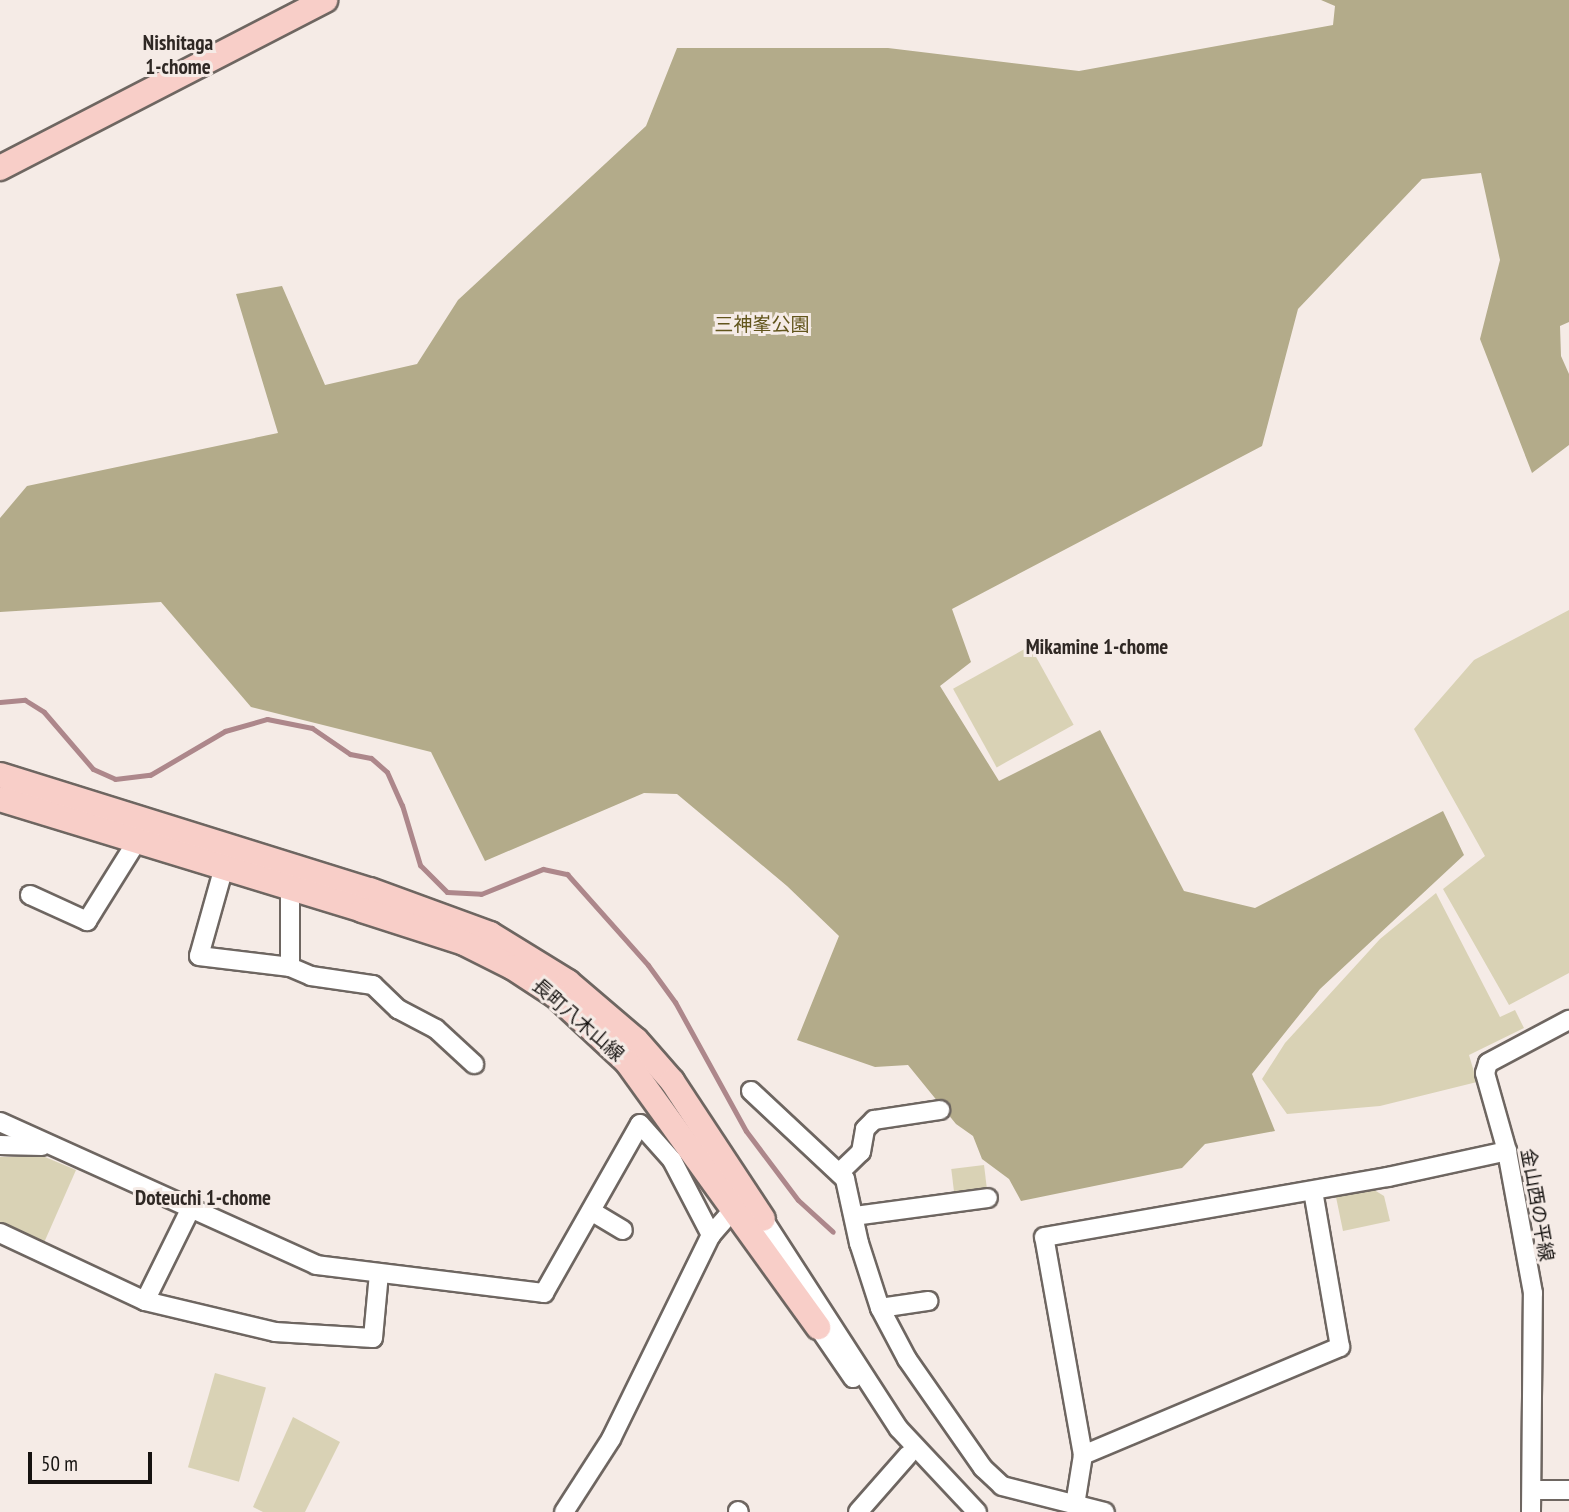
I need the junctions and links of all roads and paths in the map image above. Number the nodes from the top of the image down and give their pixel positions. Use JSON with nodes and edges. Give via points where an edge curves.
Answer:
{"nodes":[{"id":1,"x":325,"y":0,"type":"edge"},
{"id":2,"x":0,"y":167,"type":"edge"},
{"id":3,"x":0,"y":775,"type":"edge"},
{"id":4,"x":0,"y":799,"type":"edge"},
{"id":5,"x":137,"y":841,"type":"junction"},
{"id":6,"x":224,"y":867,"type":"junction"},
{"id":7,"x":290,"y":888,"type":"junction"},
{"id":8,"x":30,"y":895,"type":"dead end"},
{"id":9,"x":290,"y":967,"type":"junction"},
{"id":10,"x":1569,"y":1020,"type":"edge"},
{"id":11,"x":474,"y":1064,"type":"dead end"},
{"id":12,"x":751,"y":1091,"type":"dead end"},
{"id":13,"x":940,"y":1110,"type":"dead end"},
{"id":14,"x":0,"y":1122,"type":"edge"},
{"id":15,"x":0,"y":1145,"type":"edge"},
{"id":16,"x":50,"y":1146,"type":"junction"},
{"id":17,"x":1507,"y":1152,"type":"junction"},
{"id":18,"x":840,"y":1172,"type":"junction"},
{"id":19,"x":1312,"y":1191,"type":"junction"},
{"id":20,"x":988,"y":1198,"type":"dead end"},
{"id":21,"x":741,"y":1202,"type":"junction"},
{"id":22,"x":190,"y":1210,"type":"junction"},
{"id":23,"x":591,"y":1211,"type":"junction"},
{"id":24,"x":855,"y":1216,"type":"junction"},
{"id":25,"x":762,"y":1219,"type":"joint"},
{"id":26,"x":623,"y":1230,"type":"dead end"},
{"id":27,"x":0,"y":1233,"type":"edge"},
{"id":28,"x":711,"y":1235,"type":"junction"},
{"id":29,"x":379,"y":1273,"type":"junction"},
{"id":30,"x":145,"y":1301,"type":"junction"},
{"id":31,"x":928,"y":1301,"type":"dead end"},
{"id":32,"x":880,"y":1308,"type":"junction"},
{"id":33,"x":818,"y":1327,"type":"joint"},
{"id":34,"x":908,"y":1455,"type":"junction"},
{"id":35,"x":1083,"y":1455,"type":"junction"},
{"id":36,"x":1533,"y":1490,"type":"junction"},
{"id":37,"x":1569,"y":1490,"type":"edge"},
{"id":38,"x":1075,"y":1505,"type":"junction"},
{"id":39,"x":957,"y":1511,"type":"edge"},
{"id":40,"x":564,"y":1512,"type":"edge"},
{"id":41,"x":858,"y":1512,"type":"edge"},
{"id":42,"x":977,"y":1512,"type":"edge"},
{"id":43,"x":1105,"y":1512,"type":"edge"},
{"id":44,"x":1531,"y":1512,"type":"edge"}],
"edges":[{"from":1,"to":2,"type":"street"},
{"from":3,"to":21,"type":"street","via":[[370,890],[490,934],[568,982],[636,1040],[672,1081]]},
{"from":4,"to":5,"type":"street","name":"長町八木山線"},
{"from":5,"to":6,"type":"street","name":"長町八木山線"},
{"from":5,"to":8,"type":"street","via":[[87,921]]},
{"from":6,"to":7,"type":"street","name":"長町八木山線"},
{"from":6,"to":9,"type":"street","via":[[199,956]]},
{"from":7,"to":9,"type":"street"},
{"from":7,"to":21,"type":"street","name":"長町八木山線","via":[[464,943],[555,995],[627,1062]]},
{"from":9,"to":11,"type":"street","via":[[311,976],[373,985],[398,1009],[436,1029]]},
{"from":10,"to":17,"type":"street","name":"金山西の平線","via":[[1488,1063],[1485,1073]]},
{"from":12,"to":18,"type":"street","via":[[774,1117]]},
{"from":13,"to":18,"type":"street","via":[[874,1119],[865,1129],[861,1152]]},
{"from":14,"to":16,"type":"street"},
{"from":15,"to":16,"type":"street"},
{"from":16,"to":22,"type":"street"},
{"from":17,"to":19,"type":"street"},
{"from":17,"to":36,"type":"street","name":"金山西の平線","via":[[1533,1293]]},
{"from":18,"to":24,"type":"street"},
{"from":19,"to":35,"type":"street","via":[[1340,1347]]},
{"from":19,"to":35,"type":"street","via":[[1044,1237]]},
{"from":20,"to":24,"type":"street"},
{"from":21,"to":25,"type":"street"},
{"from":21,"to":28,"type":"street"},
{"from":21,"to":33,"type":"street","name":"長町八木山線"},
{"from":22,"to":29,"type":"street","via":[[316,1265]]},
{"from":22,"to":30,"type":"street"},
{"from":23,"to":26,"type":"street"},
{"from":23,"to":28,"type":"street","via":[[640,1124],[672,1160]]},
{"from":23,"to":29,"type":"street","via":[[544,1293]]},
{"from":24,"to":32,"type":"street"},
{"from":25,"to":42,"type":"street","via":[[899,1429]]},
{"from":27,"to":30,"type":"street"},
{"from":28,"to":40,"type":"street","via":[[656,1339],[611,1439]]},
{"from":29,"to":30,"type":"street","via":[[373,1338],[275,1332]]},
{"from":31,"to":32,"type":"street"},
{"from":32,"to":38,"type":"street","via":[[907,1359],[983,1468],[1002,1486]]},
{"from":33,"to":34,"type":"street","name":"長町八木山線"},
{"from":34,"to":39,"type":"street","name":"長町八木山線"},
{"from":34,"to":41,"type":"street"},
{"from":35,"to":38,"type":"street"},
{"from":36,"to":37,"type":"street"},
{"from":36,"to":44,"type":"street","name":"金山西の平線"},
{"from":38,"to":43,"type":"street"}]}
